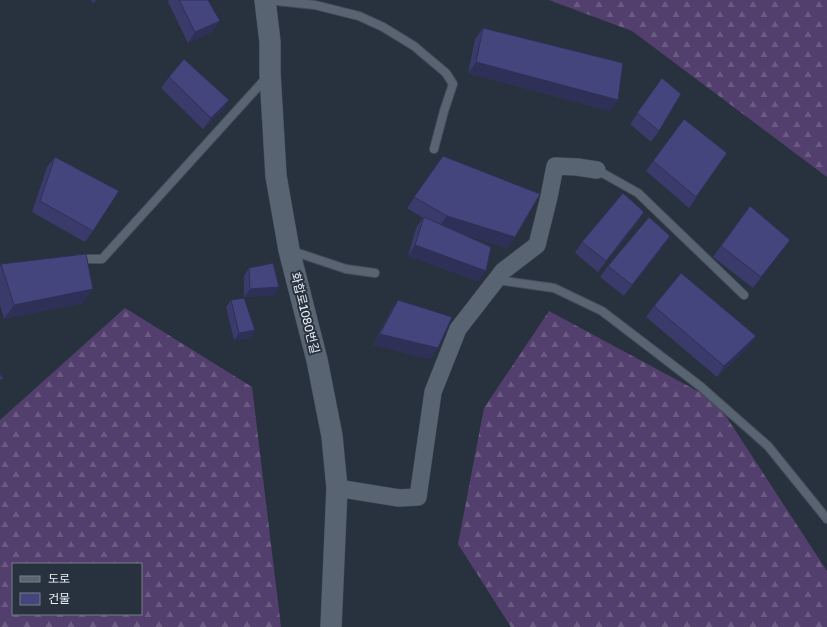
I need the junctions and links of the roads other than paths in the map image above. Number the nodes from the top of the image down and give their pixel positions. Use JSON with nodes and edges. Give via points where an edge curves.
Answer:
{"nodes":[{"id":1,"x":266,"y":0,"type":"edge"},
{"id":2,"x":289,"y":1,"type":"edge"},
{"id":3,"x":270,"y":73,"type":"junction"},
{"id":4,"x":434,"y":149,"type":"dead end"},
{"id":5,"x":597,"y":170,"type":"joint"},
{"id":6,"x":290,"y":250,"type":"junction"},
{"id":7,"x":72,"y":259,"type":"edge"},
{"id":8,"x":375,"y":273,"type":"dead end"},
{"id":9,"x":497,"y":280,"type":"junction"},
{"id":10,"x":744,"y":294,"type":"dead end"},
{"id":11,"x":337,"y":488,"type":"junction"},
{"id":12,"x":827,"y":520,"type":"edge"},
{"id":13,"x":331,"y":627,"type":"edge"}],
"edges":[{"from":1,"to":2,"type":"lane"},
{"from":1,"to":3,"type":"street","name":"화합로1080번길"},
{"from":2,"to":4,"type":"lane","via":[[360,16],[383,26],[414,46],[446,73],[453,84]]},
{"from":3,"to":6,"type":"street","name":"화합로1080번길","via":[[276,176]]},
{"from":3,"to":7,"type":"lane","via":[[102,259]]},
{"from":5,"to":9,"type":"street","via":[[555,166],[537,245],[503,271]]},
{"from":5,"to":10,"type":"lane","via":[[638,193]]},
{"from":6,"to":8,"type":"lane","via":[[346,269]]},
{"from":6,"to":11,"type":"street","name":"화합로1080번길","via":[[317,360],[332,436]]},
{"from":9,"to":11,"type":"street","via":[[458,329],[432,392],[418,497],[399,498]]},
{"from":9,"to":12,"type":"lane","via":[[554,288],[602,312],[700,386],[768,446]]},
{"from":11,"to":13,"type":"street","name":"화합로1080번길"}]}
